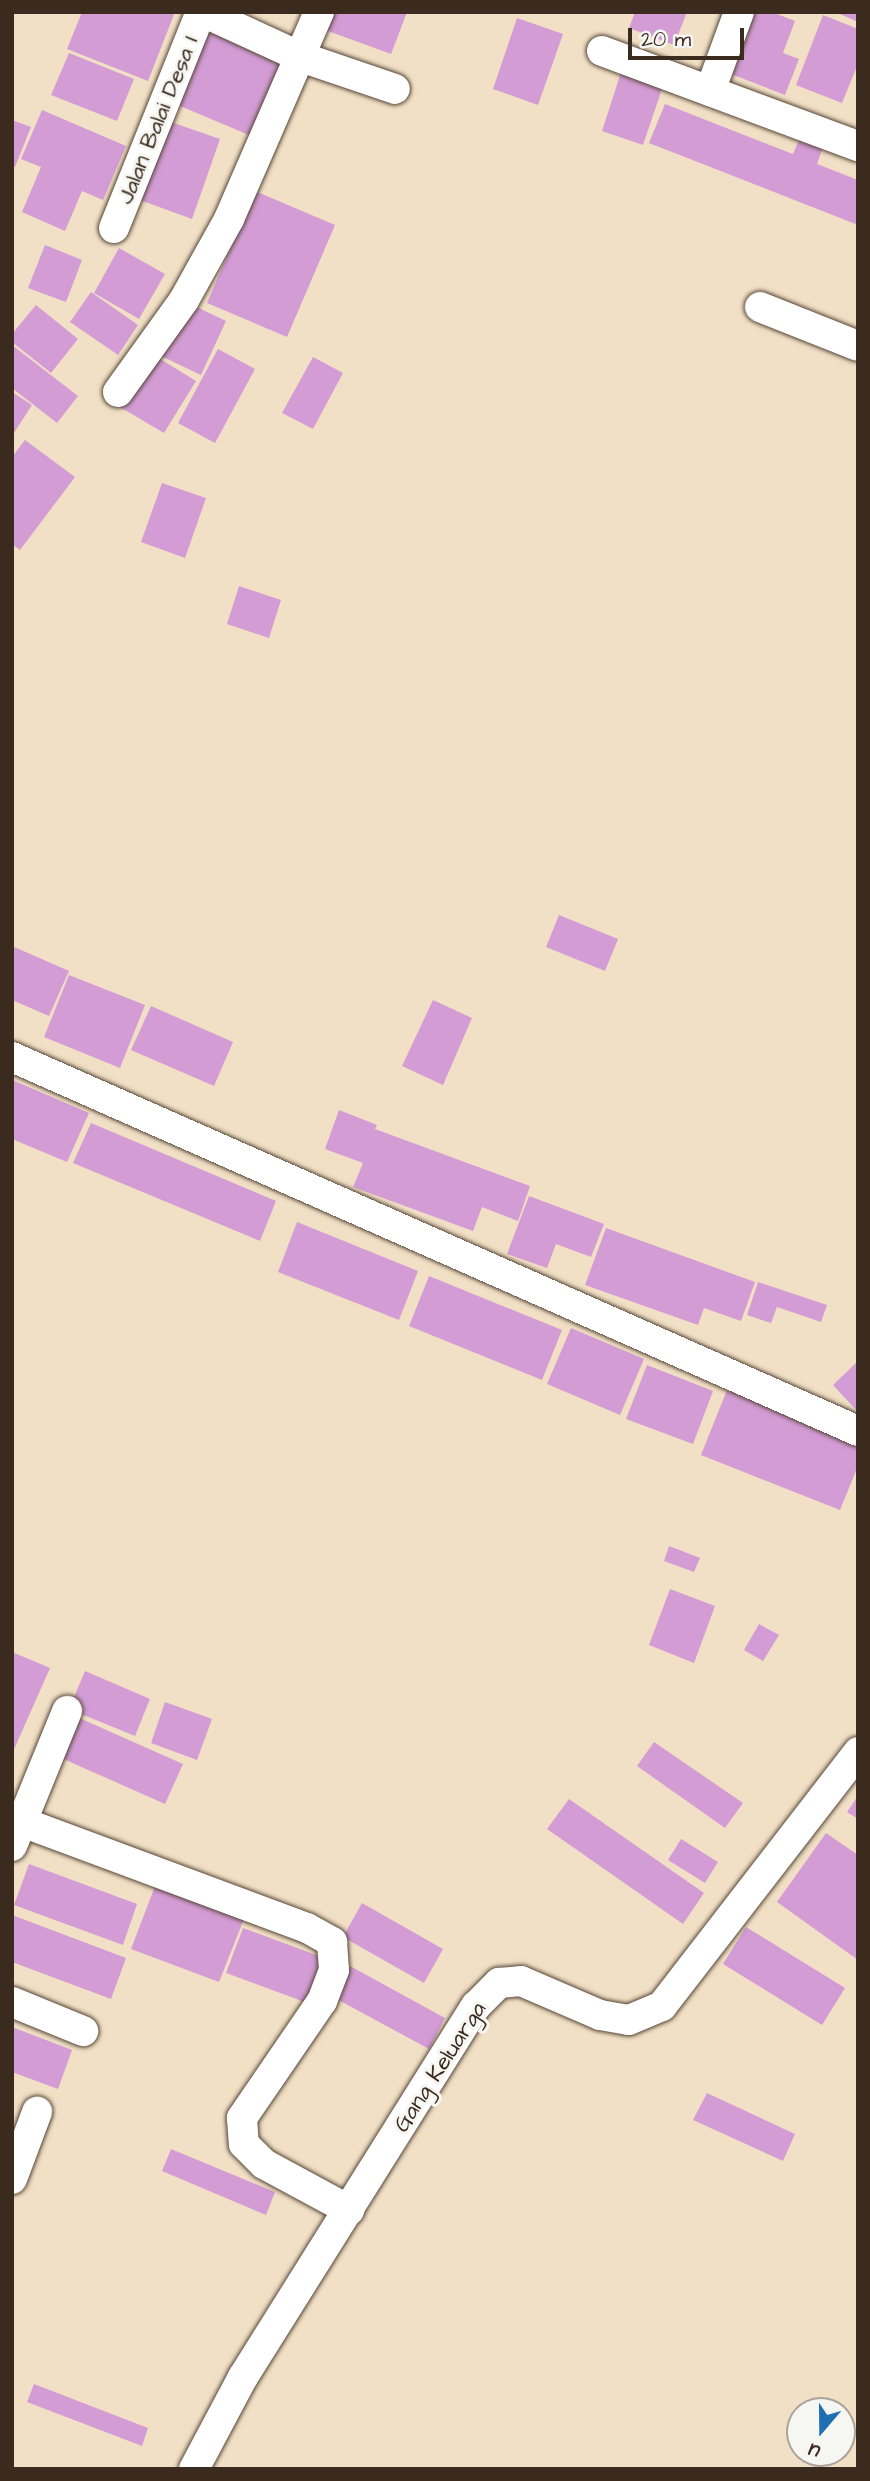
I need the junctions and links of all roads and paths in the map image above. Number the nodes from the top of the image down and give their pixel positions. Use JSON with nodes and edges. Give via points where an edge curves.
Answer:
{"nodes":[{"id":1,"x":202,"y":12,"type":"edge"},
{"id":2,"x":319,"y":12,"type":"edge"},
{"id":3,"x":739,"y":12,"type":"edge"},
{"id":4,"x":602,"y":51,"type":"dead end"},
{"id":5,"x":302,"y":57,"type":"junction"},
{"id":6,"x":395,"y":89,"type":"dead end"},
{"id":7,"x":710,"y":91,"type":"junction"},
{"id":8,"x":858,"y":146,"type":"edge"},
{"id":9,"x":114,"y":228,"type":"dead end"},
{"id":10,"x":760,"y":307,"type":"dead end"},
{"id":11,"x":858,"y":346,"type":"edge"},
{"id":12,"x":118,"y":392,"type":"dead end"},
{"id":13,"x":12,"y":1057,"type":"edge"},
{"id":14,"x":858,"y":1431,"type":"edge"},
{"id":15,"x":67,"y":1711,"type":"dead end"},
{"id":16,"x":858,"y":1752,"type":"edge"},
{"id":17,"x":17,"y":1834,"type":"edge"},
{"id":18,"x":12,"y":2002,"type":"edge"},
{"id":19,"x":83,"y":2031,"type":"dead end"},
{"id":20,"x":37,"y":2112,"type":"dead end"},
{"id":21,"x":12,"y":2179,"type":"edge"},
{"id":22,"x":349,"y":2210,"type":"junction"},
{"id":23,"x":194,"y":2469,"type":"edge"}],
"edges":[{"from":1,"to":5,"type":"street"},
{"from":1,"to":9,"type":"street","name":"Jalan Balai Desa I"},
{"from":2,"to":5,"type":"street"},
{"from":3,"to":7,"type":"street"},
{"from":4,"to":7,"type":"street"},
{"from":5,"to":6,"type":"street"},
{"from":5,"to":12,"type":"street","via":[[229,219],[184,300]]},
{"from":7,"to":8,"type":"street"},
{"from":10,"to":11,"type":"street"},
{"from":13,"to":14,"type":"street"},
{"from":15,"to":17,"type":"street"},
{"from":16,"to":22,"type":"street","name":"Gang Keluarga","via":[[662,2006],[629,2020],[600,2015],[521,1981],[499,1983],[476,2006]]},
{"from":17,"to":22,"type":"street","via":[[307,1928],[332,1942],[334,1970],[322,2001],[242,2118],[244,2144],[264,2164]]},
{"from":18,"to":19,"type":"street"},
{"from":20,"to":21,"type":"street"},
{"from":22,"to":23,"type":"street","name":"Gang Keluarga","via":[[243,2377]]}]}
